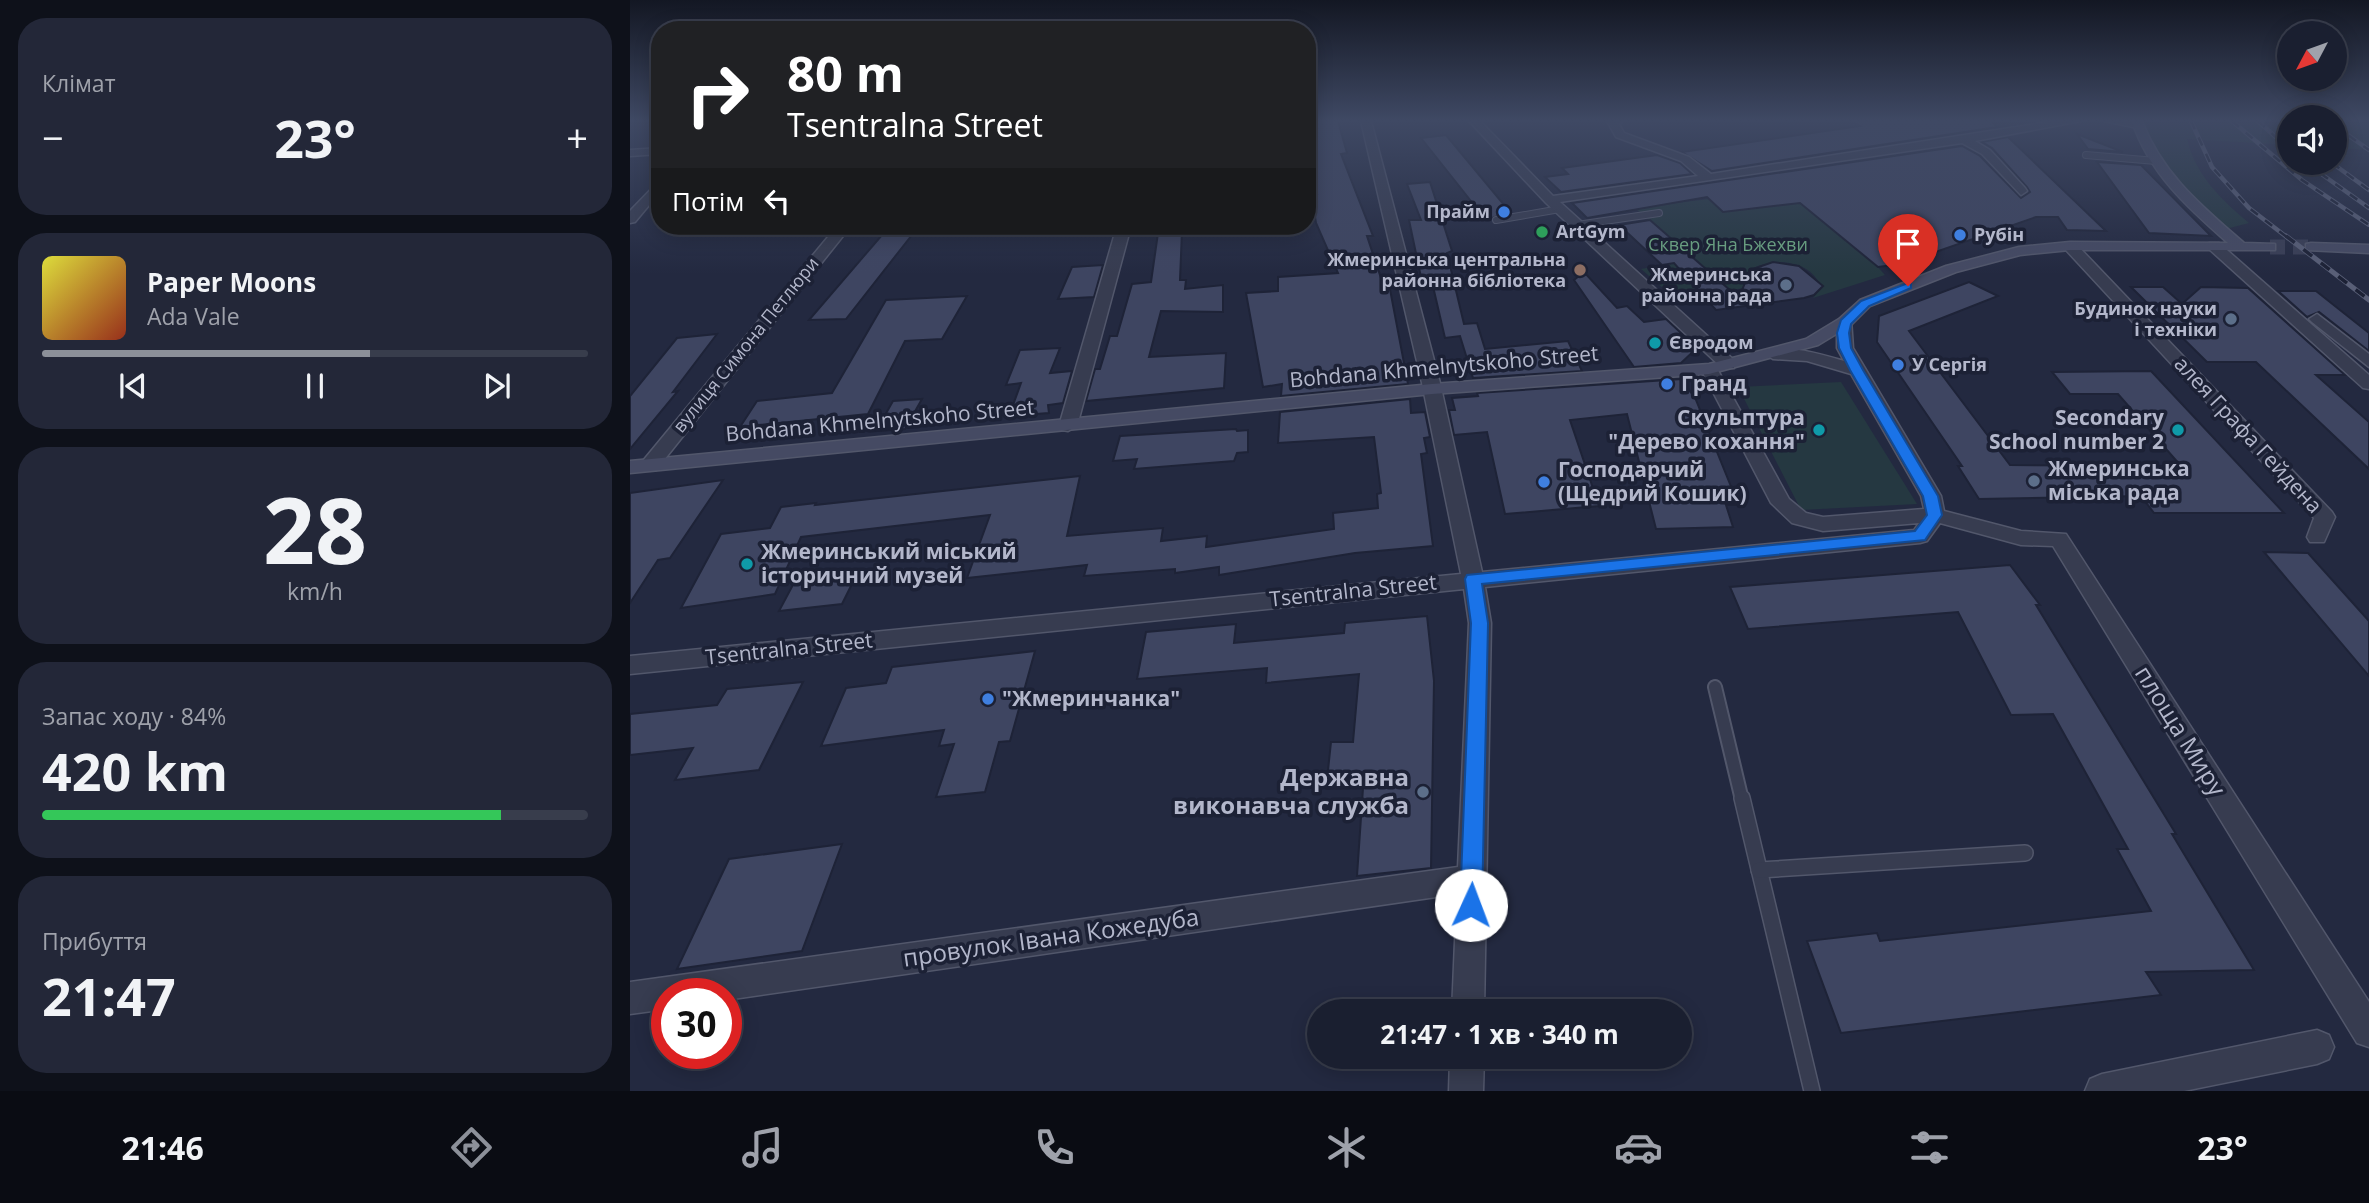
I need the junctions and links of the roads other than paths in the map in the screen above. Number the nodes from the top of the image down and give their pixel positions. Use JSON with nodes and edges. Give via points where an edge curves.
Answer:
{"nodes":[{"id":1,"x":1378,"y":172,"type":"edge"},
{"id":2,"x":1523,"y":172,"type":"edge"},
{"id":3,"x":1701,"y":172,"type":"edge"},
{"id":4,"x":1749,"y":172,"type":"edge"},
{"id":5,"x":2004,"y":172,"type":"edge"},
{"id":6,"x":2165,"y":172,"type":"edge"},
{"id":7,"x":1709,"y":178,"type":"junction"},
{"id":8,"x":2021,"y":191,"type":"dead end"},
{"id":9,"x":651,"y":194,"type":"edge"},
{"id":10,"x":1555,"y":205,"type":"junction"},
{"id":11,"x":1659,"y":213,"type":"dead end"},
{"id":12,"x":630,"y":219,"type":"edge"},
{"id":13,"x":1496,"y":220,"type":"dead end"},
{"id":14,"x":1577,"y":225,"type":"junction"},
{"id":15,"x":837,"y":235,"type":"edge"},
{"id":16,"x":1121,"y":235,"type":"edge"},
{"id":17,"x":2070,"y":246,"type":"junction"},
{"id":18,"x":2228,"y":246,"type":"junction"},
{"id":19,"x":2270,"y":247,"type":"tunnel mouth"},
{"id":20,"x":2311,"y":247,"type":"tunnel mouth"},
{"id":21,"x":2369,"y":249,"type":"edge"},
{"id":22,"x":1845,"y":323,"type":"junction"},
{"id":23,"x":1773,"y":354,"type":"junction"},
{"id":24,"x":2369,"y":362,"type":"edge"},
{"id":25,"x":1718,"y":366,"type":"junction"},
{"id":26,"x":1857,"y":370,"type":"junction"},
{"id":27,"x":2369,"y":384,"type":"edge"},
{"id":28,"x":1432,"y":390,"type":"junction"},
{"id":29,"x":1068,"y":426,"type":"junction"},
{"id":30,"x":649,"y":466,"type":"junction"},
{"id":31,"x":630,"y":467,"type":"edge"},
{"id":32,"x":1935,"y":515,"type":"junction"},
{"id":33,"x":2317,"y":537,"type":"dead end"},
{"id":34,"x":1473,"y":579,"type":"junction"},
{"id":35,"x":630,"y":665,"type":"edge"},
{"id":36,"x":1715,"y":687,"type":"dead end"},
{"id":37,"x":2025,"y":853,"type":"dead end"},
{"id":38,"x":1759,"y":870,"type":"junction"},
{"id":39,"x":1472,"y":878,"type":"junction"},
{"id":40,"x":630,"y":998,"type":"edge"},
{"id":41,"x":1468,"y":999,"type":"edge"},
{"id":42,"x":2369,"y":1031,"type":"edge"},
{"id":43,"x":2317,"y":1047,"type":"dead end"},
{"id":44,"x":1467,"y":1069,"type":"edge"},
{"id":45,"x":1466,"y":1091,"type":"edge"},
{"id":46,"x":1812,"y":1091,"type":"edge"},
{"id":47,"x":2102,"y":1091,"type":"edge"}],
"edges":[{"from":1,"to":28,"type":"street"},
{"from":2,"to":10,"type":"street"},
{"from":3,"to":7,"type":"street"},
{"from":4,"to":7,"type":"street"},
{"from":5,"to":8,"type":"street"},
{"from":6,"to":18,"type":"street"},
{"from":7,"to":10,"type":"street"},
{"from":9,"to":12,"type":"street"},
{"from":10,"to":13,"type":"lane"},
{"from":10,"to":14,"type":"street"},
{"from":11,"to":14,"type":"lane"},
{"from":14,"to":25,"type":"street"},
{"from":15,"to":30,"type":"street","name":"вулиця Симона Петлюри"},
{"from":16,"to":29,"type":"street"},
{"from":17,"to":18,"type":"street","name":"Bohdana Khmelnytskoho Street"},
{"from":17,"to":22,"type":"street","name":"Bohdana Khmelnytskoho Street","via":[[2019,251],[1951,269],[1865,303]]},
{"from":17,"to":33,"type":"street","name":"алея Графа Гейдена","via":[[2325,517]]},
{"from":18,"to":19,"type":"street","name":"Bohdana Khmelnytskoho Street"},
{"from":18,"to":24,"type":"street"},
{"from":18,"to":27,"type":"street"},
{"from":20,"to":21,"type":"street"},
{"from":22,"to":23,"type":"street","name":"Bohdana Khmelnytskoho Street","via":[[1812,342]]},
{"from":22,"to":26,"type":"street","via":[[1845,348]]},
{"from":23,"to":25,"type":"street","name":"Bohdana Khmelnytskoho Street"},
{"from":23,"to":26,"type":"street","via":[[1808,356]]},
{"from":25,"to":28,"type":"street","name":"Bohdana Khmelnytskoho Street"},
{"from":25,"to":32,"type":"street","via":[[1781,503],[1799,518],[1823,524]]},
{"from":26,"to":32,"type":"street","via":[[1931,496]]},
{"from":28,"to":29,"type":"street","name":"Bohdana Khmelnytskoho Street"},
{"from":28,"to":34,"type":"street"},
{"from":29,"to":30,"type":"street","name":"Bohdana Khmelnytskoho Street"},
{"from":30,"to":31,"type":"street","name":"Bohdana Khmelnytskoho Street"},
{"from":32,"to":34,"type":"street","name":"Tsentralna Street","via":[[1920,536]]},
{"from":32,"to":42,"type":"street","name":"площа Миру","via":[[2021,538],[2059,539]]},
{"from":34,"to":35,"type":"street","name":"Tsentralna Street"},
{"from":34,"to":39,"type":"street","via":[[1480,623]]},
{"from":36,"to":38,"type":"lane"},
{"from":37,"to":38,"type":"lane"},
{"from":38,"to":46,"type":"lane"},
{"from":39,"to":40,"type":"street","name":"провулок Івана Кожедуба"},
{"from":39,"to":41,"type":"street"},
{"from":43,"to":47,"type":"street"},
{"from":44,"to":45,"type":"street"}]}
